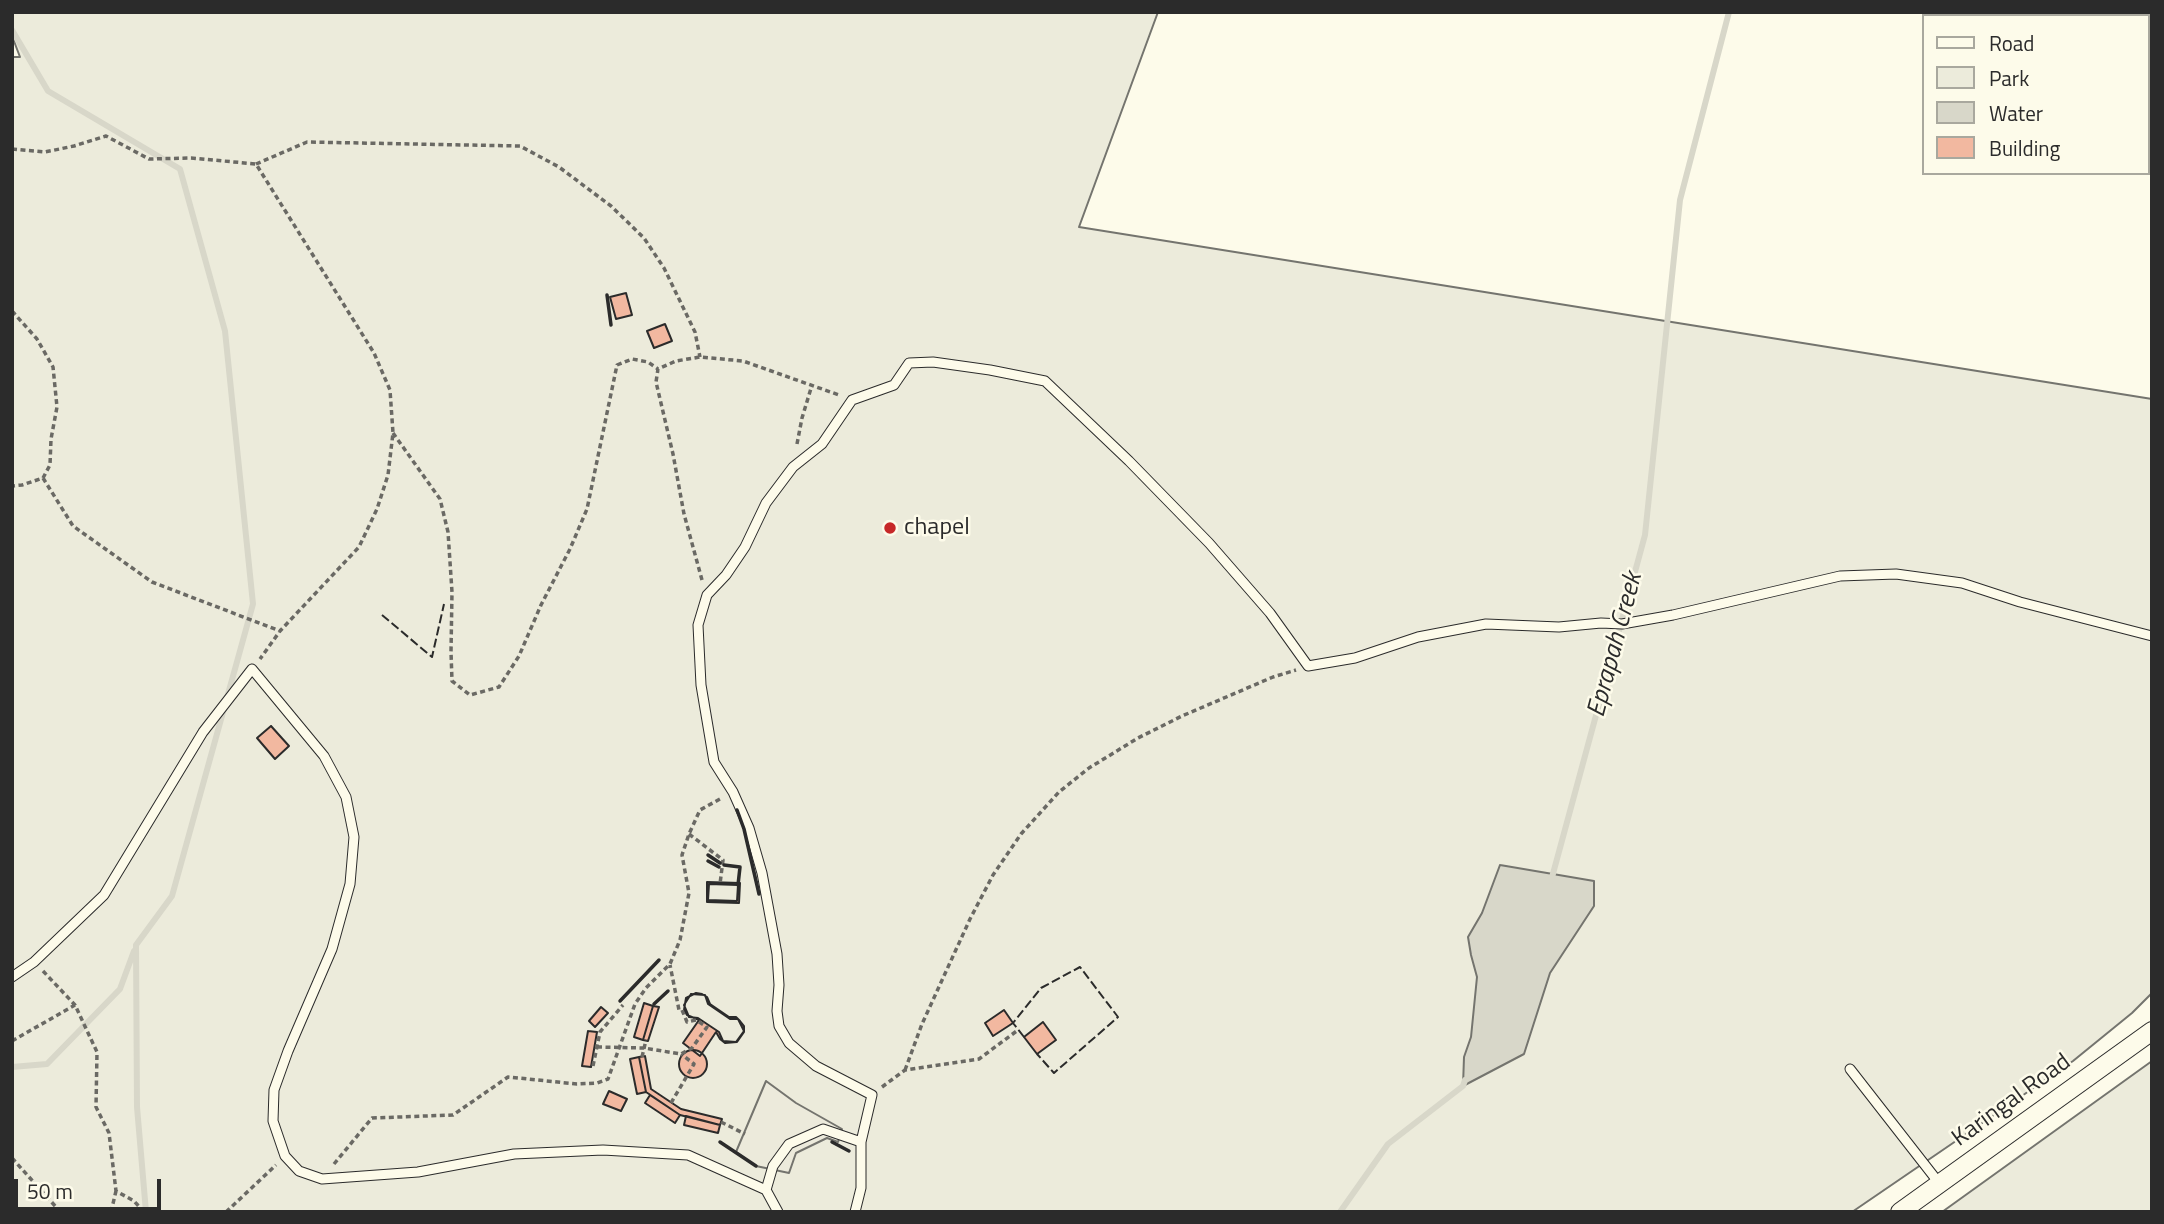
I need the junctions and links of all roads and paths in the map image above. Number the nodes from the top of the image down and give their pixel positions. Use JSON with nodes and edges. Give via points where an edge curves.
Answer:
{"nodes":[{"id":1,"x":12,"y":149,"type":"edge"},
{"id":2,"x":256,"y":164,"type":"junction"},
{"id":3,"x":12,"y":311,"type":"edge"},
{"id":4,"x":700,"y":357,"type":"junction"},
{"id":5,"x":658,"y":369,"type":"junction"},
{"id":6,"x":812,"y":385,"type":"junction"},
{"id":7,"x":852,"y":400,"type":"junction"},
{"id":8,"x":393,"y":433,"type":"junction"},
{"id":9,"x":793,"y":467,"type":"junction"},
{"id":10,"x":43,"y":478,"type":"junction"},
{"id":11,"x":12,"y":486,"type":"edge"},
{"id":12,"x":707,"y":595,"type":"junction"},
{"id":13,"x":280,"y":631,"type":"junction"},
{"id":14,"x":2152,"y":636,"type":"edge"},
{"id":15,"x":1308,"y":666,"type":"junction"},
{"id":16,"x":252,"y":669,"type":"junction"},
{"id":17,"x":733,"y":792,"type":"junction"},
{"id":18,"x":689,"y":834,"type":"junction"},
{"id":19,"x":720,"y":884,"type":"dead end"},
{"id":20,"x":34,"y":962,"type":"junction"},
{"id":21,"x":670,"y":964,"type":"junction"},
{"id":22,"x":12,"y":976,"type":"edge"},
{"id":23,"x":75,"y":1005,"type":"junction"},
{"id":24,"x":623,"y":1005,"type":"dead end"},
{"id":25,"x":1018,"y":1030,"type":"dead end"},
{"id":26,"x":2152,"y":1031,"type":"edge"},
{"id":27,"x":646,"y":1040,"type":"dead end"},
{"id":28,"x":12,"y":1041,"type":"edge"},
{"id":29,"x":597,"y":1047,"type":"junction"},
{"id":30,"x":620,"y":1047,"type":"junction"},
{"id":31,"x":644,"y":1048,"type":"junction"},
{"id":32,"x":681,"y":1054,"type":"junction"},
{"id":33,"x":642,"y":1057,"type":"dead end"},
{"id":34,"x":593,"y":1066,"type":"dead end"},
{"id":35,"x":1850,"y":1069,"type":"dead end"},
{"id":36,"x":905,"y":1070,"type":"junction"},
{"id":37,"x":872,"y":1095,"type":"junction"},
{"id":38,"x":671,"y":1103,"type":"dead end"},
{"id":39,"x":721,"y":1122,"type":"dead end"},
{"id":40,"x":745,"y":1134,"type":"dead end"},
{"id":41,"x":861,"y":1142,"type":"junction"},
{"id":42,"x":285,"y":1156,"type":"junction"},
{"id":43,"x":12,"y":1158,"type":"edge"},
{"id":44,"x":322,"y":1179,"type":"junction"},
{"id":45,"x":1940,"y":1183,"type":"junction"},
{"id":46,"x":766,"y":1189,"type":"junction"},
{"id":47,"x":116,"y":1191,"type":"junction"},
{"id":48,"x":56,"y":1212,"type":"edge"},
{"id":49,"x":111,"y":1212,"type":"edge"},
{"id":50,"x":144,"y":1212,"type":"edge"},
{"id":51,"x":226,"y":1212,"type":"edge"},
{"id":52,"x":778,"y":1212,"type":"edge"},
{"id":53,"x":855,"y":1212,"type":"edge"},
{"id":54,"x":1900,"y":1212,"type":"edge"}],
"edges":[{"from":1,"to":2,"type":"path","via":[[45,152],[106,136],[149,159]]},
{"from":2,"to":4,"type":"path","via":[[307,142],[520,146],[569,174],[644,238],[695,332]]},
{"from":2,"to":8,"type":"path","via":[[374,353],[390,390]]},
{"from":3,"to":10,"type":"path","via":[[37,339],[53,367],[57,407],[50,464]]},
{"from":4,"to":5,"type":"path"},
{"from":4,"to":6,"type":"path","via":[[743,361]]},
{"from":5,"to":8,"type":"path","via":[[632,359],[617,365],[587,509],[570,549],[519,656],[499,687],[470,695],[452,681],[452,592],[448,532],[440,499]]},
{"from":5,"to":12,"type":"path","via":[[656,383],[684,514]]},
{"from":6,"to":7,"type":"path"},
{"from":6,"to":9,"type":"path"},
{"from":7,"to":9,"type":"lane","via":[[822,444]]},
{"from":7,"to":15,"type":"lane","via":[[894,385],[909,363],[933,362],[1045,381],[1209,543],[1270,613]]},
{"from":8,"to":13,"type":"path","via":[[388,475],[359,547]]},
{"from":9,"to":12,"type":"lane","via":[[766,503],[745,547]]},
{"from":10,"to":11,"type":"path"},
{"from":10,"to":13,"type":"path","via":[[73,526],[152,582]]},
{"from":12,"to":17,"type":"lane","via":[[698,625],[701,685],[714,762]]},
{"from":13,"to":16,"type":"path"},
{"from":14,"to":15,"type":"lane","via":[[1962,583],[1896,574],[1840,576],[1622,624],[1486,624]]},
{"from":15,"to":36,"type":"path","via":[[1171,721],[1089,768],[1059,792],[1021,834],[993,875]]},
{"from":16,"to":20,"type":"lane","via":[[202,732],[104,895]]},
{"from":16,"to":42,"type":"lane","via":[[324,756],[346,797],[354,837],[350,884],[332,949],[274,1090],[273,1121]]},
{"from":17,"to":18,"type":"path","via":[[700,810]]},
{"from":17,"to":37,"type":"lane","via":[[762,873],[777,954],[779,1026],[789,1042],[816,1066]]},
{"from":18,"to":19,"type":"path","via":[[723,860]]},
{"from":18,"to":21,"type":"path","via":[[682,855],[689,893]]},
{"from":20,"to":22,"type":"lane"},
{"from":20,"to":23,"type":"path"},
{"from":21,"to":30,"type":"path","via":[[635,1004]]},
{"from":21,"to":32,"type":"path","via":[[679,1010],[687,1022],[696,1020],[707,1027],[692,1048]]},
{"from":23,"to":28,"type":"path"},
{"from":23,"to":47,"type":"path","via":[[97,1052],[96,1107],[109,1133]]},
{"from":24,"to":29,"type":"path","via":[[600,1032]]},
{"from":25,"to":36,"type":"path","via":[[979,1059]]},
{"from":26,"to":45,"type":"street","name":"Karingal Road"},
{"from":27,"to":31,"type":"path"},
{"from":29,"to":30,"type":"path"},
{"from":29,"to":34,"type":"path"},
{"from":30,"to":31,"type":"path"},
{"from":30,"to":44,"type":"path","via":[[608,1079],[597,1083],[509,1077],[453,1115],[372,1118]]},
{"from":31,"to":32,"type":"path"},
{"from":31,"to":33,"type":"path"},
{"from":32,"to":38,"type":"path","via":[[694,1064]]},
{"from":35,"to":45,"type":"lane"},
{"from":36,"to":37,"type":"path"},
{"from":37,"to":41,"type":"lane"},
{"from":39,"to":40,"type":"path"},
{"from":41,"to":46,"type":"lane","via":[[823,1129],[789,1144],[772,1166]]},
{"from":41,"to":53,"type":"lane","via":[[861,1188]]},
{"from":42,"to":44,"type":"lane","via":[[299,1171]]},
{"from":42,"to":51,"type":"path"},
{"from":43,"to":48,"type":"path"},
{"from":44,"to":46,"type":"lane","via":[[418,1172],[514,1154],[603,1150],[688,1155]]},
{"from":45,"to":54,"type":"street","name":"Karingal Road"},
{"from":46,"to":52,"type":"lane"},
{"from":47,"to":49,"type":"path"},
{"from":47,"to":50,"type":"path"}]}
